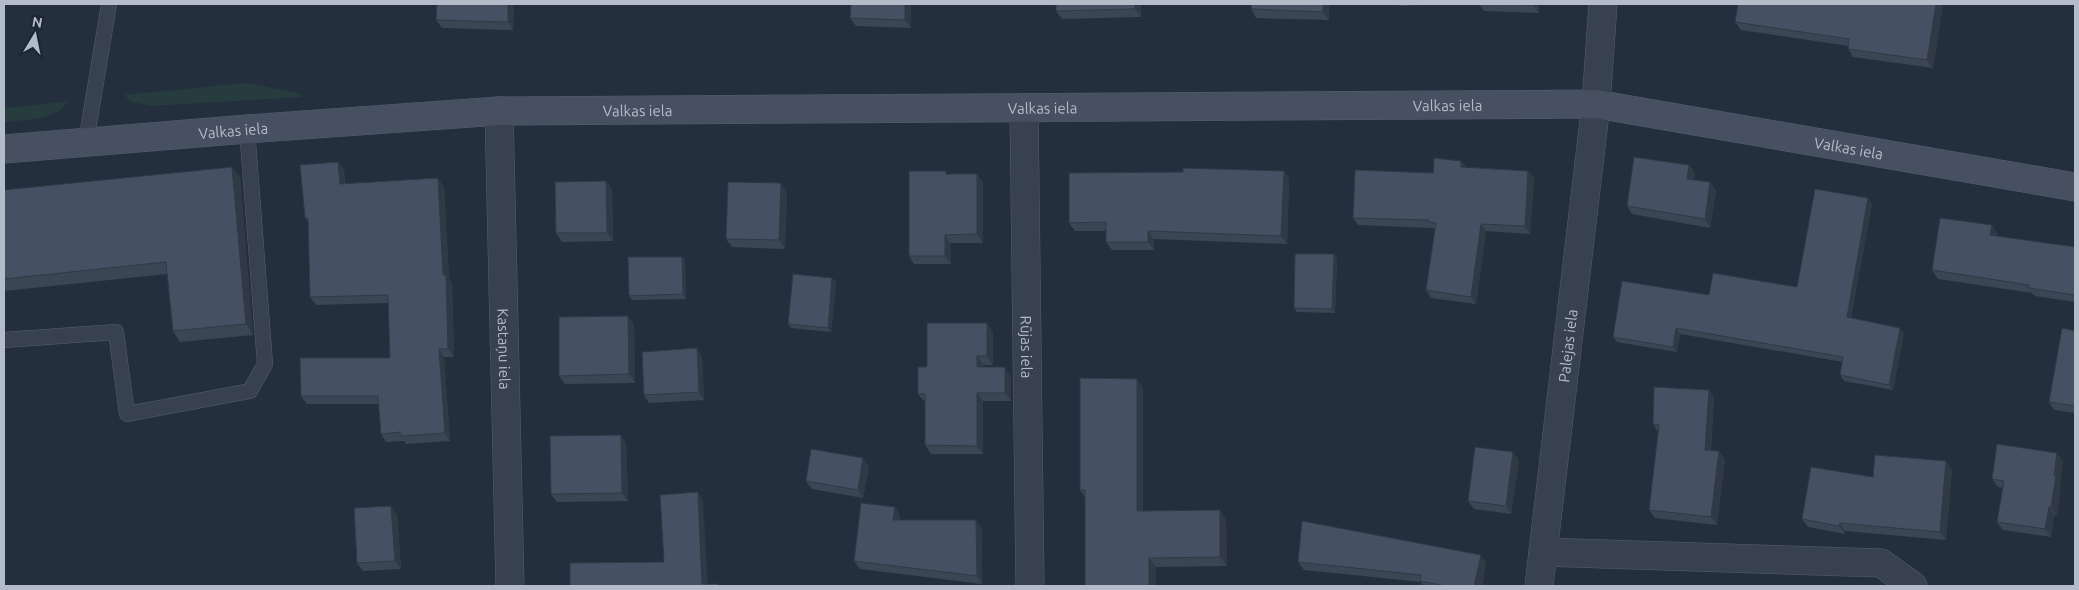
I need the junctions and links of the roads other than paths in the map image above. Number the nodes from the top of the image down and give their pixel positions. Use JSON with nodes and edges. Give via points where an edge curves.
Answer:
{"nodes":[{"id":1,"x":109,"y":4,"type":"edge"},
{"id":2,"x":1603,"y":4,"type":"edge"},
{"id":3,"x":1596,"y":104,"type":"junction"},
{"id":4,"x":1024,"y":108,"type":"junction"},
{"id":5,"x":499,"y":112,"type":"junction"},
{"id":6,"x":247,"y":129,"type":"junction"},
{"id":7,"x":86,"y":142,"type":"junction"},
{"id":8,"x":4,"y":149,"type":"edge"},
{"id":9,"x":2075,"y":186,"type":"edge"},
{"id":10,"x":4,"y":340,"type":"edge"},
{"id":11,"x":1543,"y":552,"type":"junction"},
{"id":12,"x":510,"y":586,"type":"edge"},
{"id":13,"x":1030,"y":586,"type":"edge"},
{"id":14,"x":1539,"y":586,"type":"edge"},
{"id":15,"x":1913,"y":586,"type":"edge"}],
"edges":[{"from":1,"to":7,"type":"lane"},
{"from":2,"to":3,"type":"street","name":"Palejas iela"},
{"from":3,"to":4,"type":"main road","name":"Valkas iela"},
{"from":3,"to":9,"type":"main road","name":"Valkas iela"},
{"from":3,"to":11,"type":"street","name":"Palejas iela"},
{"from":4,"to":5,"type":"main road","name":"Valkas iela"},
{"from":4,"to":13,"type":"street","name":"Rūjas iela"},
{"from":5,"to":6,"type":"main road","name":"Valkas iela"},
{"from":5,"to":12,"type":"street","name":"Kastaņu iela"},
{"from":6,"to":7,"type":"main road","name":"Valkas iela"},
{"from":6,"to":10,"type":"lane","via":[[265,364],[250,391],[127,414],[116,332]]},
{"from":7,"to":8,"type":"main road","name":"Valkas iela"},
{"from":11,"to":14,"type":"street","name":"Palejas iela"},
{"from":11,"to":15,"type":"street","via":[[1881,563]]}]}
